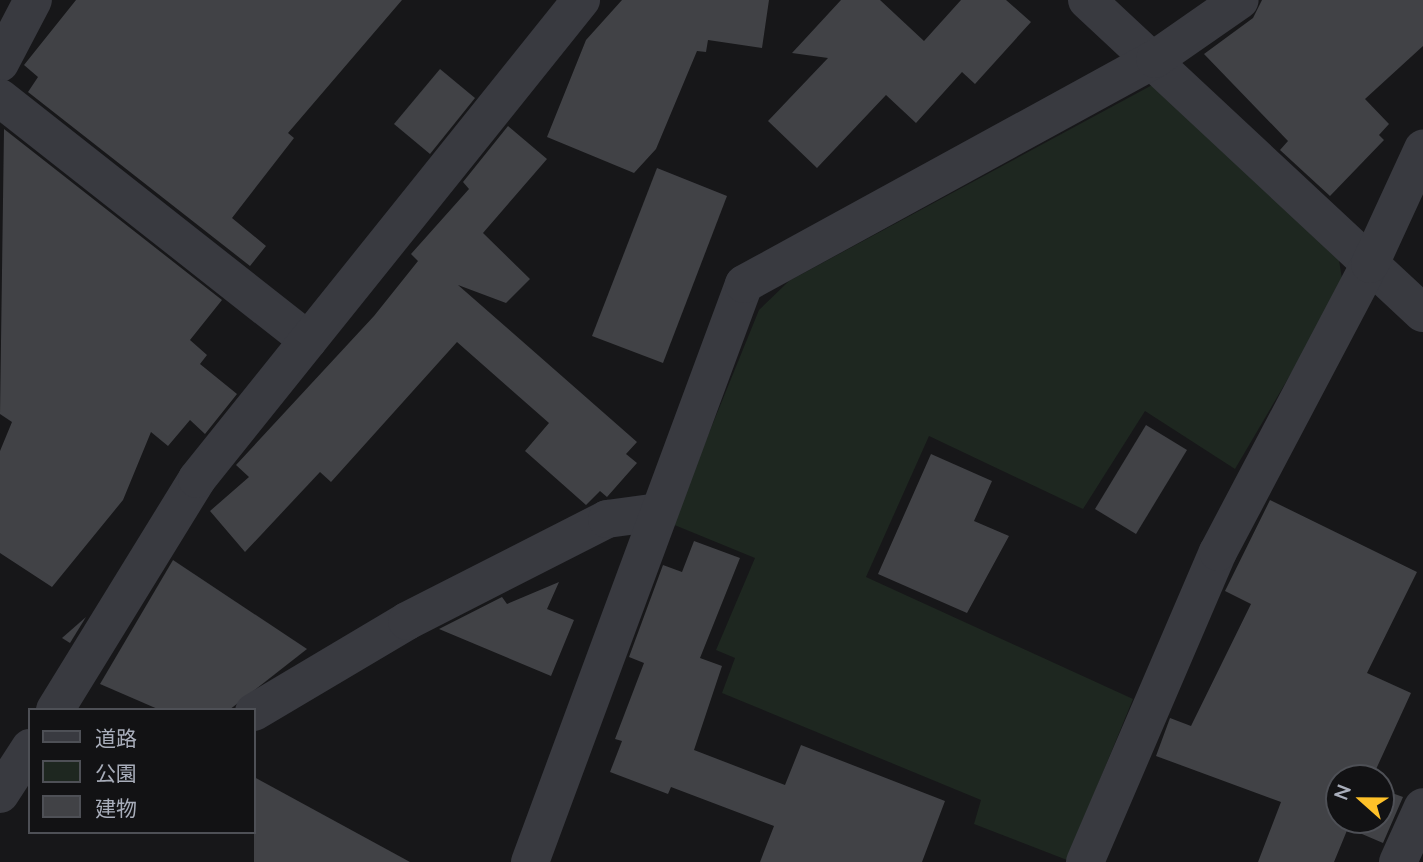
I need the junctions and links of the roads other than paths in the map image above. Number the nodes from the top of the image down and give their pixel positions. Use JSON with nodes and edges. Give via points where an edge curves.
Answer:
{"nodes":[{"id":1,"x":33,"y":0,"type":"edge"},
{"id":2,"x":581,"y":0,"type":"edge"},
{"id":3,"x":1087,"y":0,"type":"edge"},
{"id":4,"x":1240,"y":0,"type":"edge"},
{"id":5,"x":1154,"y":59,"type":"junction"},
{"id":6,"x":0,"y":63,"type":"edge"},
{"id":7,"x":0,"y":98,"type":"edge"},
{"id":8,"x":1423,"y":149,"type":"edge"},
{"id":9,"x":1370,"y":264,"type":"junction"},
{"id":10,"x":1423,"y":313,"type":"edge"},
{"id":11,"x":308,"y":340,"type":"junction"},
{"id":12,"x":659,"y":512,"type":"junction"},
{"id":13,"x":56,"y":708,"type":"edge"},
{"id":14,"x":256,"y":711,"type":"edge"},
{"id":15,"x":28,"y":751,"type":"edge"},
{"id":16,"x":0,"y":794,"type":"edge"},
{"id":17,"x":1423,"y":807,"type":"edge"},
{"id":18,"x":530,"y":862,"type":"edge"},
{"id":19,"x":1085,"y":862,"type":"edge"},
{"id":20,"x":1398,"y":862,"type":"edge"}],
"edges":[{"from":1,"to":6,"type":"street"},
{"from":2,"to":11,"type":"street"},
{"from":3,"to":5,"type":"street"},
{"from":4,"to":5,"type":"street"},
{"from":5,"to":9,"type":"street"},
{"from":5,"to":12,"type":"street","via":[[744,284]]},
{"from":7,"to":11,"type":"street"},
{"from":8,"to":9,"type":"street"},
{"from":9,"to":10,"type":"street"},
{"from":9,"to":19,"type":"street","via":[[1218,552]]},
{"from":11,"to":13,"type":"street","via":[[197,480]]},
{"from":12,"to":14,"type":"street","via":[[607,519],[407,621]]},
{"from":12,"to":18,"type":"street"},
{"from":15,"to":16,"type":"street"},
{"from":17,"to":20,"type":"street"}]}
